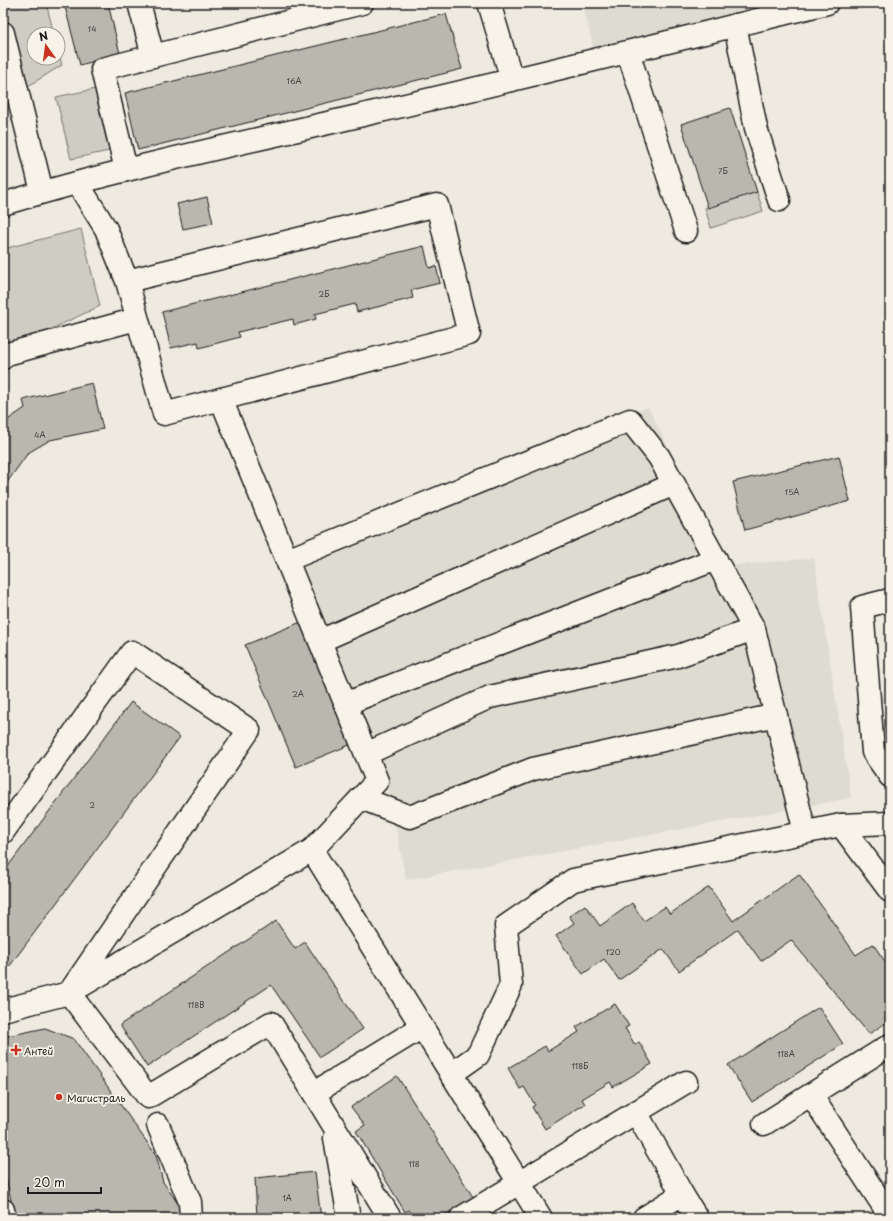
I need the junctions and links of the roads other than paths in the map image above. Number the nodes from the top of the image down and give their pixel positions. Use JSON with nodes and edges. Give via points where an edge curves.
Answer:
{"nodes":[{"id":1,"x":139,"y":3,"type":"edge"},
{"id":2,"x":362,"y":3,"type":"edge"},
{"id":3,"x":489,"y":3,"type":"edge"},
{"id":4,"x":827,"y":3,"type":"edge"},
{"id":5,"x":735,"y":25,"type":"junction"},
{"id":6,"x":3,"y":33,"type":"edge"},
{"id":7,"x":628,"y":52,"type":"junction"},
{"id":8,"x":152,"y":56,"type":"junction"},
{"id":9,"x":512,"y":80,"type":"junction"},
{"id":10,"x":126,"y":170,"type":"junction"},
{"id":11,"x":78,"y":184,"type":"junction"},
{"id":12,"x":42,"y":192,"type":"junction"},
{"id":13,"x":780,"y":200,"type":"dead end"},
{"id":14,"x":3,"y":204,"type":"edge"},
{"id":15,"x":686,"y":231,"type":"dead end"},
{"id":16,"x":127,"y":281,"type":"junction"},
{"id":17,"x":137,"y":319,"type":"junction"},
{"id":18,"x":3,"y":358,"type":"edge"},
{"id":19,"x":221,"y":399,"type":"junction"},
{"id":20,"x":674,"y":484,"type":"junction"},
{"id":21,"x":716,"y":559,"type":"junction"},
{"id":22,"x":287,"y":560,"type":"junction"},
{"id":23,"x":890,"y":600,"type":"edge"},
{"id":24,"x":754,"y":629,"type":"junction"},
{"id":25,"x":320,"y":642,"type":"junction"},
{"id":26,"x":345,"y":704,"type":"junction"},
{"id":27,"x":776,"y":715,"type":"junction"},
{"id":28,"x":366,"y":754,"type":"junction"},
{"id":29,"x":890,"y":776,"type":"edge"},
{"id":30,"x":361,"y":798,"type":"junction"},
{"id":31,"x":890,"y":823,"type":"edge"},
{"id":32,"x":841,"y":825,"type":"junction"},
{"id":33,"x":3,"y":832,"type":"edge"},
{"id":34,"x":805,"y":832,"type":"junction"},
{"id":35,"x":312,"y":850,"type":"junction"},
{"id":36,"x":890,"y":891,"type":"edge"},
{"id":37,"x":69,"y":992,"type":"junction"},
{"id":38,"x":3,"y":1010,"type":"edge"},
{"id":39,"x":422,"y":1027,"type":"junction"},
{"id":40,"x":890,"y":1045,"type":"edge"},
{"id":41,"x":451,"y":1074,"type":"junction"},
{"id":42,"x":686,"y":1082,"type":"dead end"},
{"id":43,"x":314,"y":1093,"type":"junction"},
{"id":44,"x":811,"y":1095,"type":"junction"},
{"id":45,"x":636,"y":1112,"type":"junction"},
{"id":46,"x":764,"y":1124,"type":"dead end"},
{"id":47,"x":333,"y":1125,"type":"junction"},
{"id":48,"x":158,"y":1126,"type":"dead end"},
{"id":49,"x":519,"y":1183,"type":"junction"},
{"id":50,"x":682,"y":1194,"type":"junction"},
{"id":51,"x":3,"y":1210,"type":"edge"},
{"id":52,"x":890,"y":1216,"type":"edge"},
{"id":53,"x":5,"y":1218,"type":"edge"},
{"id":54,"x":191,"y":1218,"type":"edge"},
{"id":55,"x":349,"y":1218,"type":"edge"},
{"id":56,"x":390,"y":1218,"type":"edge"},
{"id":57,"x":461,"y":1218,"type":"edge"},
{"id":58,"x":541,"y":1218,"type":"edge"},
{"id":59,"x":644,"y":1218,"type":"edge"},
{"id":60,"x":697,"y":1218,"type":"edge"}],
"edges":[{"from":1,"to":8,"type":"lane"},
{"from":2,"to":8,"type":"lane"},
{"from":3,"to":9,"type":"lane"},
{"from":4,"to":5,"type":"lane"},
{"from":5,"to":7,"type":"lane"},
{"from":5,"to":13,"type":"lane","via":[[756,128]]},
{"from":6,"to":12,"type":"lane"},
{"from":7,"to":9,"type":"lane"},
{"from":7,"to":15,"type":"lane"},
{"from":8,"to":10,"type":"lane","via":[[102,69]]},
{"from":9,"to":10,"type":"lane"},
{"from":10,"to":11,"type":"lane"},
{"from":11,"to":12,"type":"lane"},
{"from":11,"to":16,"type":"lane","via":[[106,229]]},
{"from":12,"to":14,"type":"lane"},
{"from":16,"to":17,"type":"lane"},
{"from":16,"to":19,"type":"lane","via":[[437,205],[469,334]]},
{"from":17,"to":18,"type":"lane","via":[[7,354]]},
{"from":17,"to":19,"type":"lane","via":[[164,414]]},
{"from":19,"to":22,"type":"lane"},
{"from":20,"to":21,"type":"lane"},
{"from":20,"to":22,"type":"lane","via":[[660,457],[630,420]]},
{"from":20,"to":25,"type":"lane"},
{"from":21,"to":24,"type":"lane"},
{"from":21,"to":26,"type":"lane"},
{"from":22,"to":25,"type":"lane"},
{"from":23,"to":29,"type":"lane","via":[[862,607],[873,752]]},
{"from":24,"to":27,"type":"lane"},
{"from":24,"to":28,"type":"lane","via":[[678,656],[490,697]]},
{"from":25,"to":26,"type":"lane"},
{"from":26,"to":28,"type":"lane"},
{"from":27,"to":30,"type":"lane","via":[[532,768],[410,817]]},
{"from":27,"to":34,"type":"lane"},
{"from":28,"to":30,"type":"lane","via":[[377,781]]},
{"from":30,"to":35,"type":"lane"},
{"from":31,"to":32,"type":"lane"},
{"from":32,"to":34,"type":"lane"},
{"from":32,"to":36,"type":"lane"},
{"from":33,"to":37,"type":"lane","via":[[132,652],[249,730]]},
{"from":34,"to":41,"type":"lane","via":[[573,880],[506,926],[511,985],[478,1055]]},
{"from":35,"to":37,"type":"lane"},
{"from":35,"to":39,"type":"lane"},
{"from":37,"to":38,"type":"lane"},
{"from":37,"to":43,"type":"lane","via":[[148,1098],[271,1023]]},
{"from":39,"to":41,"type":"lane"},
{"from":39,"to":43,"type":"lane"},
{"from":40,"to":44,"type":"lane"},
{"from":41,"to":49,"type":"lane"},
{"from":42,"to":45,"type":"lane"},
{"from":43,"to":47,"type":"lane"},
{"from":44,"to":46,"type":"lane"},
{"from":44,"to":52,"type":"lane"},
{"from":45,"to":49,"type":"lane"},
{"from":45,"to":50,"type":"lane"},
{"from":47,"to":55,"type":"lane"},
{"from":47,"to":56,"type":"lane"},
{"from":48,"to":54,"type":"lane","via":[[190,1202]]},
{"from":49,"to":57,"type":"lane"},
{"from":49,"to":58,"type":"lane"},
{"from":50,"to":59,"type":"lane"},
{"from":50,"to":60,"type":"lane"},
{"from":51,"to":53,"type":"lane"}]}
